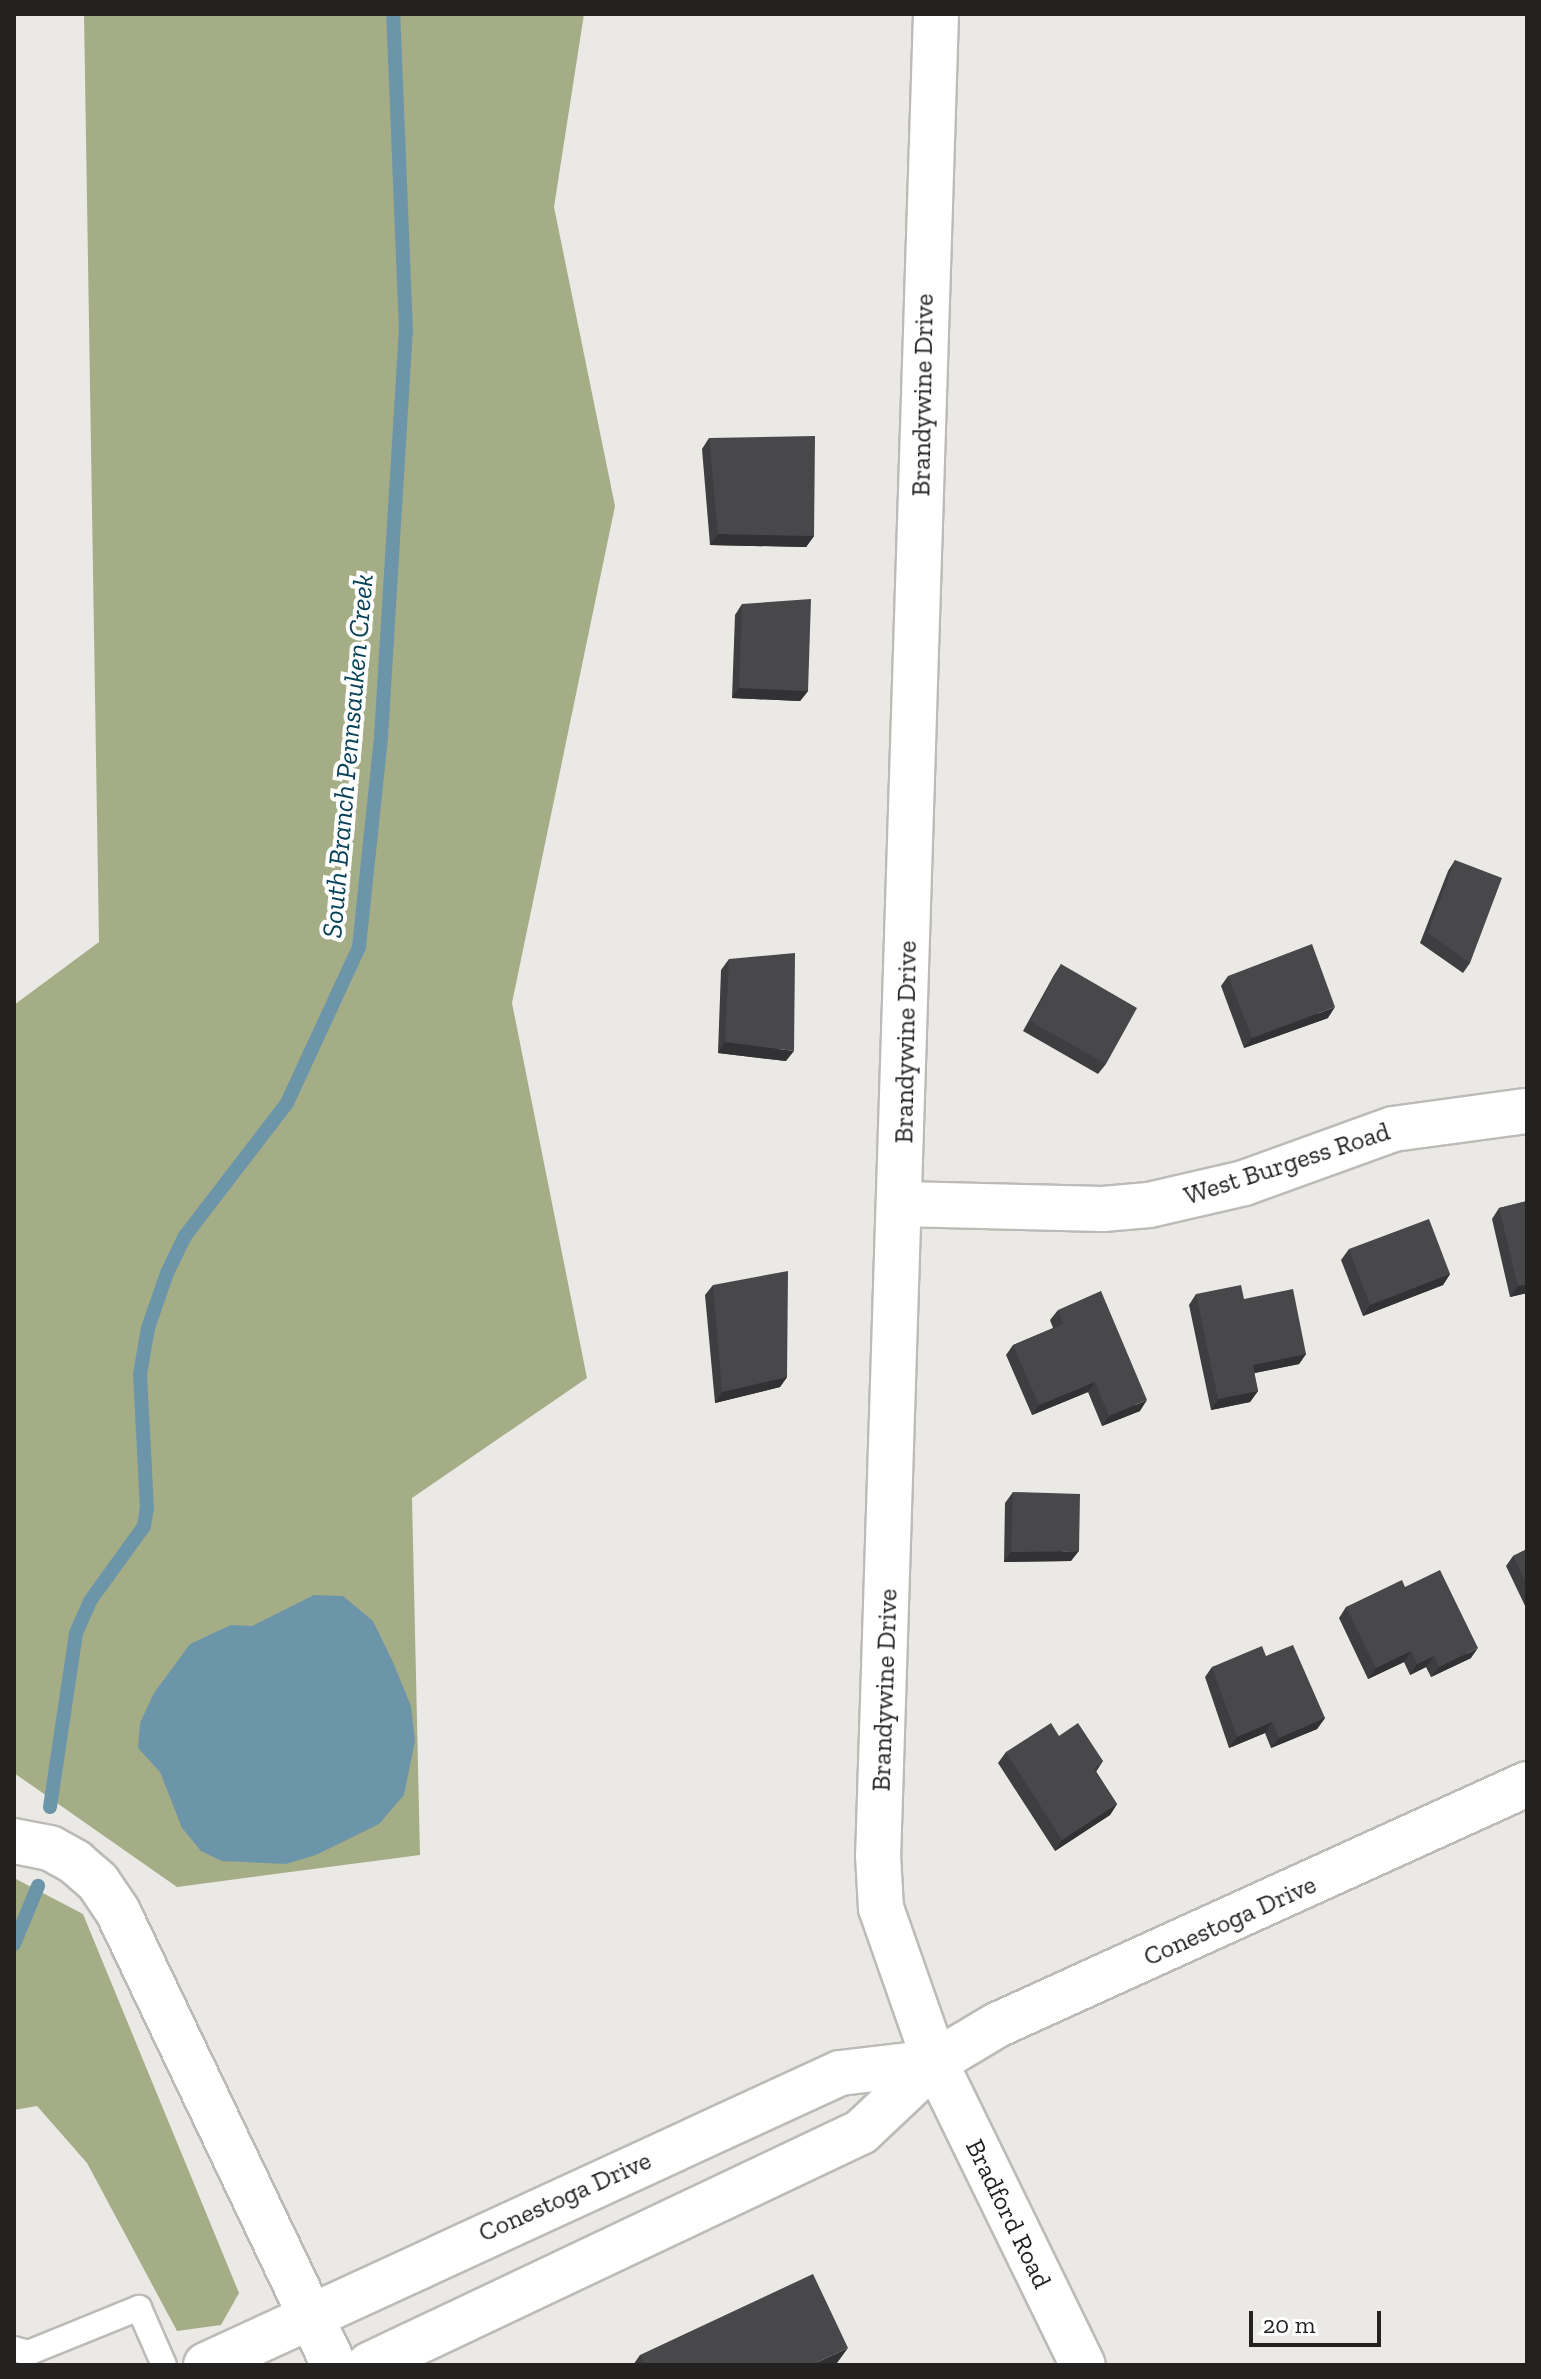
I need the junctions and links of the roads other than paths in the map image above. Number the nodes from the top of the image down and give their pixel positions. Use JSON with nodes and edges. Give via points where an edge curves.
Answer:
{"nodes":[{"id":1,"x":936,"y":14,"type":"edge"},
{"id":2,"x":1527,"y":1111,"type":"edge"},
{"id":3,"x":902,"y":1204,"type":"junction"},
{"id":4,"x":1527,"y":1784,"type":"edge"},
{"id":5,"x":14,"y":1841,"type":"edge"},
{"id":6,"x":935,"y":2062,"type":"junction"},
{"id":7,"x":312,"y":2315,"type":"junction"},
{"id":8,"x":14,"y":2349,"type":"edge"},
{"id":9,"x":164,"y":2365,"type":"edge"},
{"id":10,"x":206,"y":2365,"type":"edge"},
{"id":11,"x":334,"y":2365,"type":"edge"},
{"id":12,"x":369,"y":2365,"type":"edge"},
{"id":13,"x":1083,"y":2365,"type":"edge"}],
"edges":[{"from":1,"to":3,"type":"street","name":"Brandywine Drive"},
{"from":2,"to":3,"type":"street","name":"West Burgess Road","via":[[1393,1129],[1244,1183],[1149,1205],[1103,1209]]},
{"from":3,"to":6,"type":"street","name":"Brandywine Drive","via":[[878,1855],[881,1908]]},
{"from":4,"to":6,"type":"street","name":"Conestoga Drive","via":[[997,2025]]},
{"from":5,"to":7,"type":"street","via":[[50,1848],[75,1862],[98,1882],[118,1912]]},
{"from":6,"to":7,"type":"street","name":"Conestoga Drive","via":[[840,2073]]},
{"from":6,"to":12,"type":"street","name":"Conestoga Drive","via":[[861,2132]]},
{"from":6,"to":13,"type":"street","name":"Bradford Road"},
{"from":7,"to":10,"type":"street","name":"Conestoga Drive"},
{"from":7,"to":11,"type":"street"},
{"from":8,"to":9,"type":"lane","via":[[28,2353],[139,2308]]}]}
